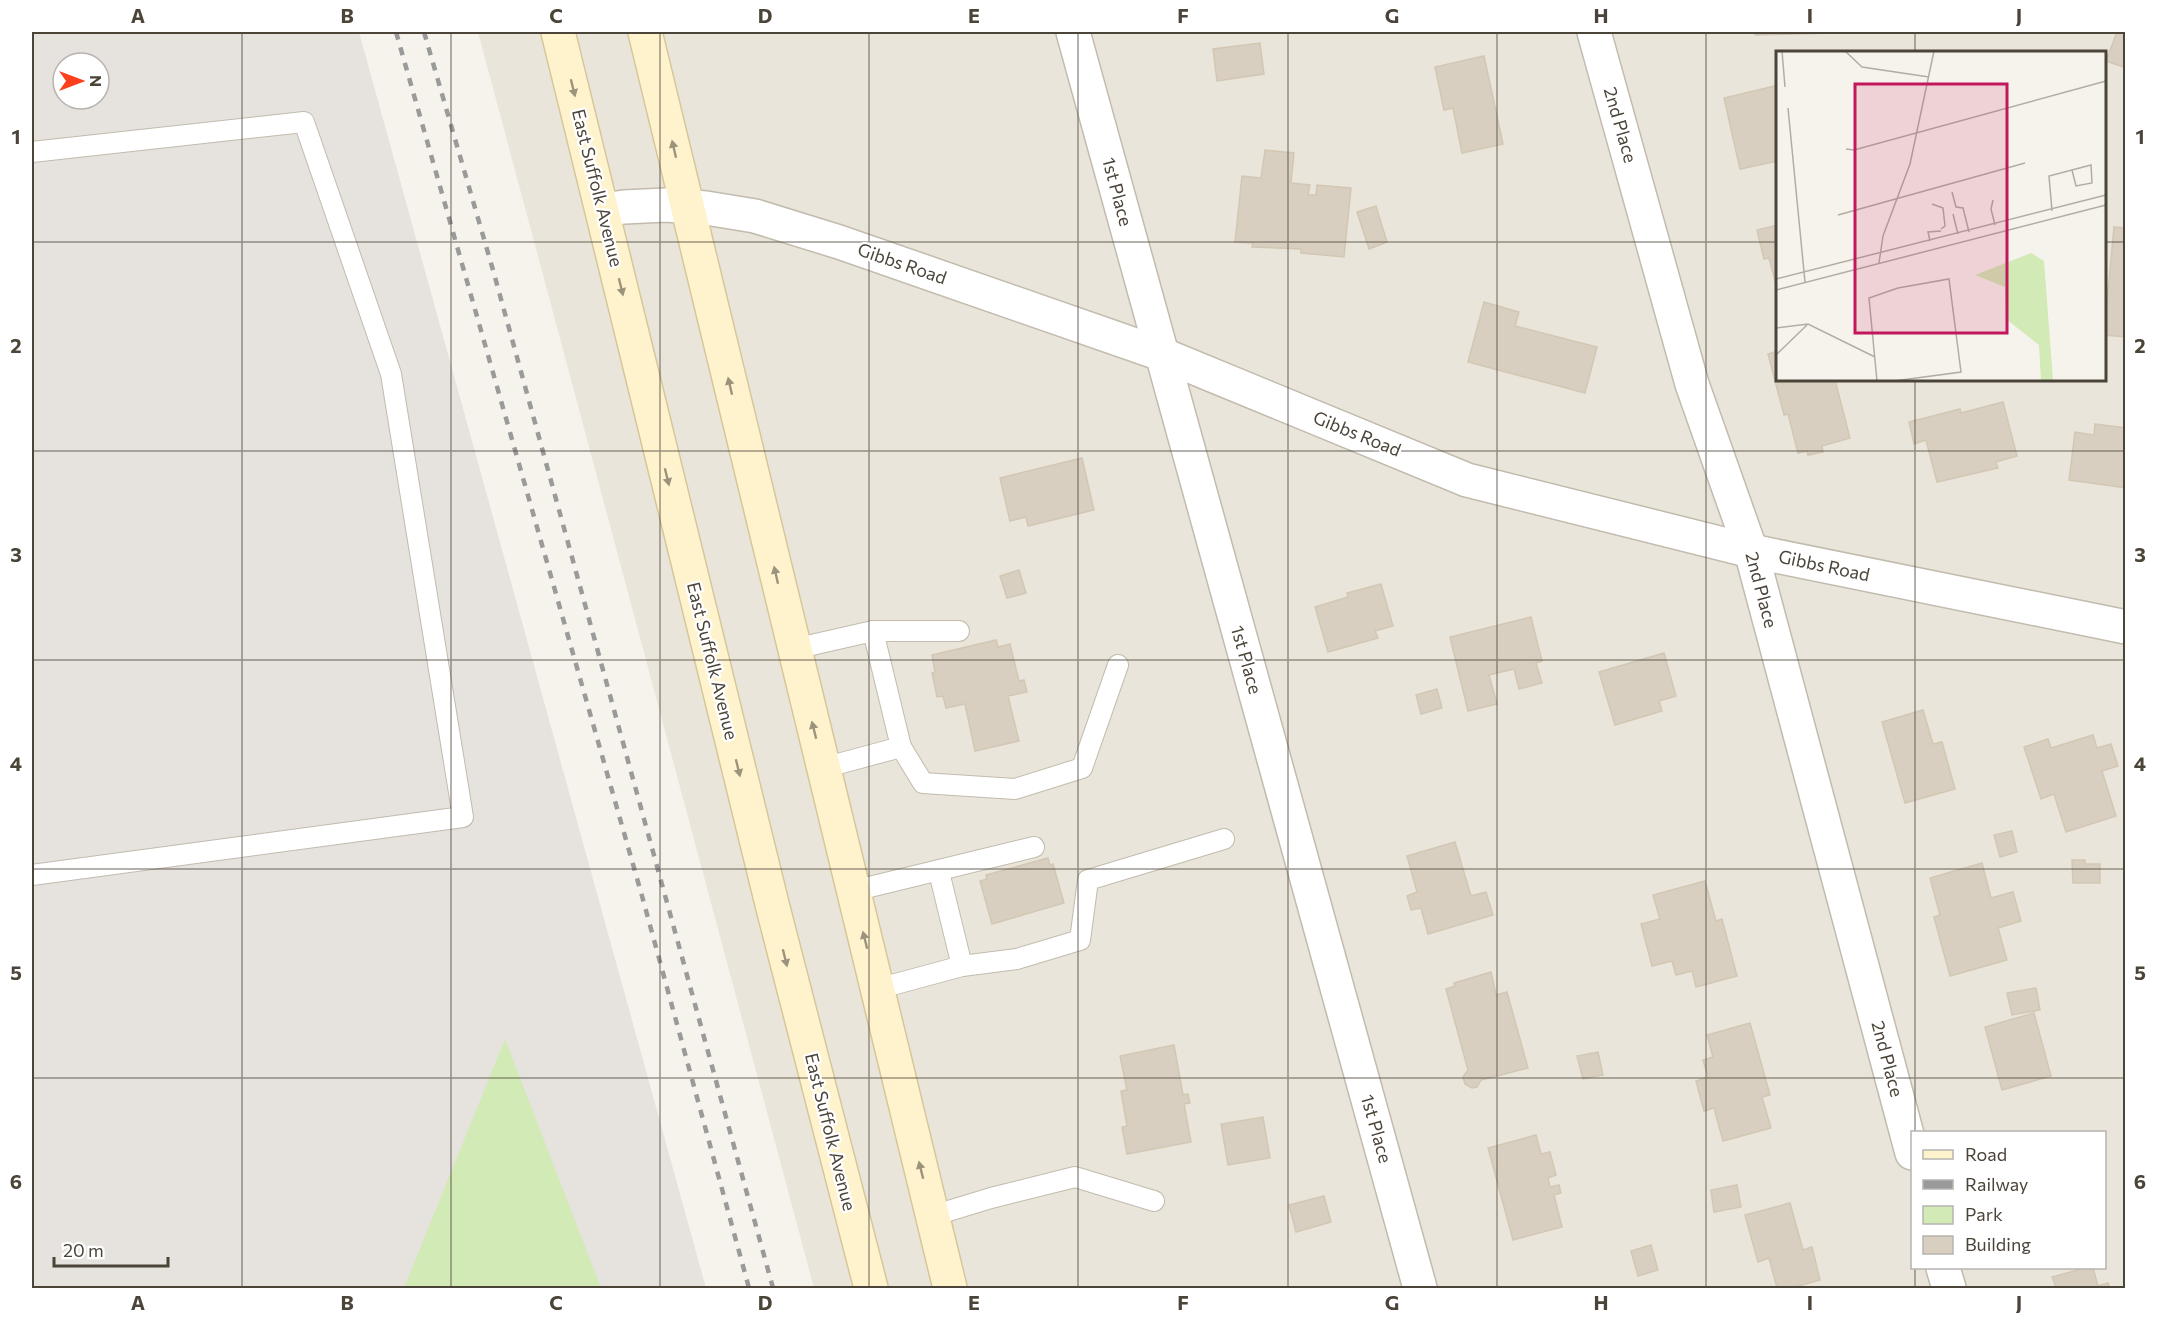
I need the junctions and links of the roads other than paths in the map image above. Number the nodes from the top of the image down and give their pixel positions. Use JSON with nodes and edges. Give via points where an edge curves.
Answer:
{"nodes":[{"id":1,"x":558,"y":32,"type":"edge"},
{"id":2,"x":645,"y":32,"type":"edge"},
{"id":3,"x":1073,"y":32,"type":"edge"},
{"id":4,"x":1594,"y":32,"type":"edge"},
{"id":5,"x":32,"y":152,"type":"edge"},
{"id":6,"x":687,"y":206,"type":"junction"},
{"id":7,"x":603,"y":210,"type":"junction"},
{"id":8,"x":1161,"y":354,"type":"junction"},
{"id":9,"x":1750,"y":551,"type":"junction"},
{"id":10,"x":2126,"y":627,"type":"edge"},
{"id":11,"x":873,"y":631,"type":"junction"},
{"id":12,"x":959,"y":631,"type":"dead end"},
{"id":13,"x":794,"y":650,"type":"junction"},
{"id":14,"x":1118,"y":665,"type":"dead end"},
{"id":15,"x":900,"y":747,"type":"junction"},
{"id":16,"x":823,"y":768,"type":"junction"},
{"id":17,"x":1224,"y":839,"type":"dead end"},
{"id":18,"x":1034,"y":847,"type":"dead end"},
{"id":19,"x":939,"y":872,"type":"junction"},
{"id":20,"x":32,"y":875,"type":"edge"},
{"id":21,"x":853,"y":891,"type":"junction"},
{"id":22,"x":962,"y":966,"type":"junction"},
{"id":23,"x":877,"y":989,"type":"junction"},
{"id":24,"x":1911,"y":1149,"type":"edge"},
{"id":25,"x":1154,"y":1201,"type":"dead end"},
{"id":26,"x":932,"y":1216,"type":"junction"},
{"id":27,"x":1943,"y":1269,"type":"edge"},
{"id":28,"x":871,"y":1288,"type":"edge"},
{"id":29,"x":950,"y":1288,"type":"edge"},
{"id":30,"x":1420,"y":1288,"type":"edge"},
{"id":31,"x":1949,"y":1288,"type":"edge"}],
"edges":[{"from":1,"to":7,"type":"main road","name":"East Suffolk Avenue","one_way":true},
{"from":6,"to":2,"type":"main road","one_way":true},
{"from":3,"to":8,"type":"street","name":"1st Place"},
{"from":4,"to":9,"type":"street","name":"2nd Place","via":[[1692,384]]},
{"from":5,"to":20,"type":"lane","via":[[304,122],[391,374],[464,817]]},
{"from":6,"to":7,"type":"street","name":"Gibbs Road"},
{"from":6,"to":8,"type":"street","name":"Gibbs Road","via":[[755,216],[839,242]]},
{"from":13,"to":6,"type":"main road","one_way":true},
{"from":7,"to":28,"type":"main road","name":"East Suffolk Avenue","one_way":true,"via":[[773,908]]},
{"from":8,"to":9,"type":"street","name":"Gibbs Road","via":[[1467,480]]},
{"from":8,"to":30,"type":"street","name":"1st Place"},
{"from":9,"to":10,"type":"street","name":"Gibbs Road"},
{"from":9,"to":24,"type":"street","name":"2nd Place"},
{"from":11,"to":12,"type":"lane"},
{"from":11,"to":13,"type":"lane"},
{"from":11,"to":15,"type":"lane"},
{"from":16,"to":13,"type":"main road","one_way":true},
{"from":14,"to":15,"type":"lane","via":[[1082,768],[1015,789],[923,783]]},
{"from":15,"to":16,"type":"lane"},
{"from":16,"to":21,"type":"main road"},
{"from":17,"to":22,"type":"lane","via":[[1088,880],[1080,940],[1017,959]]},
{"from":18,"to":19,"type":"lane"},
{"from":19,"to":21,"type":"lane"},
{"from":19,"to":22,"type":"lane"},
{"from":23,"to":21,"type":"main road","one_way":true},
{"from":22,"to":23,"type":"lane"},
{"from":26,"to":23,"type":"main road","one_way":true},
{"from":25,"to":26,"type":"lane","via":[[1075,1177]]},
{"from":26,"to":29,"type":"main road"},
{"from":27,"to":31,"type":"street"}]}
